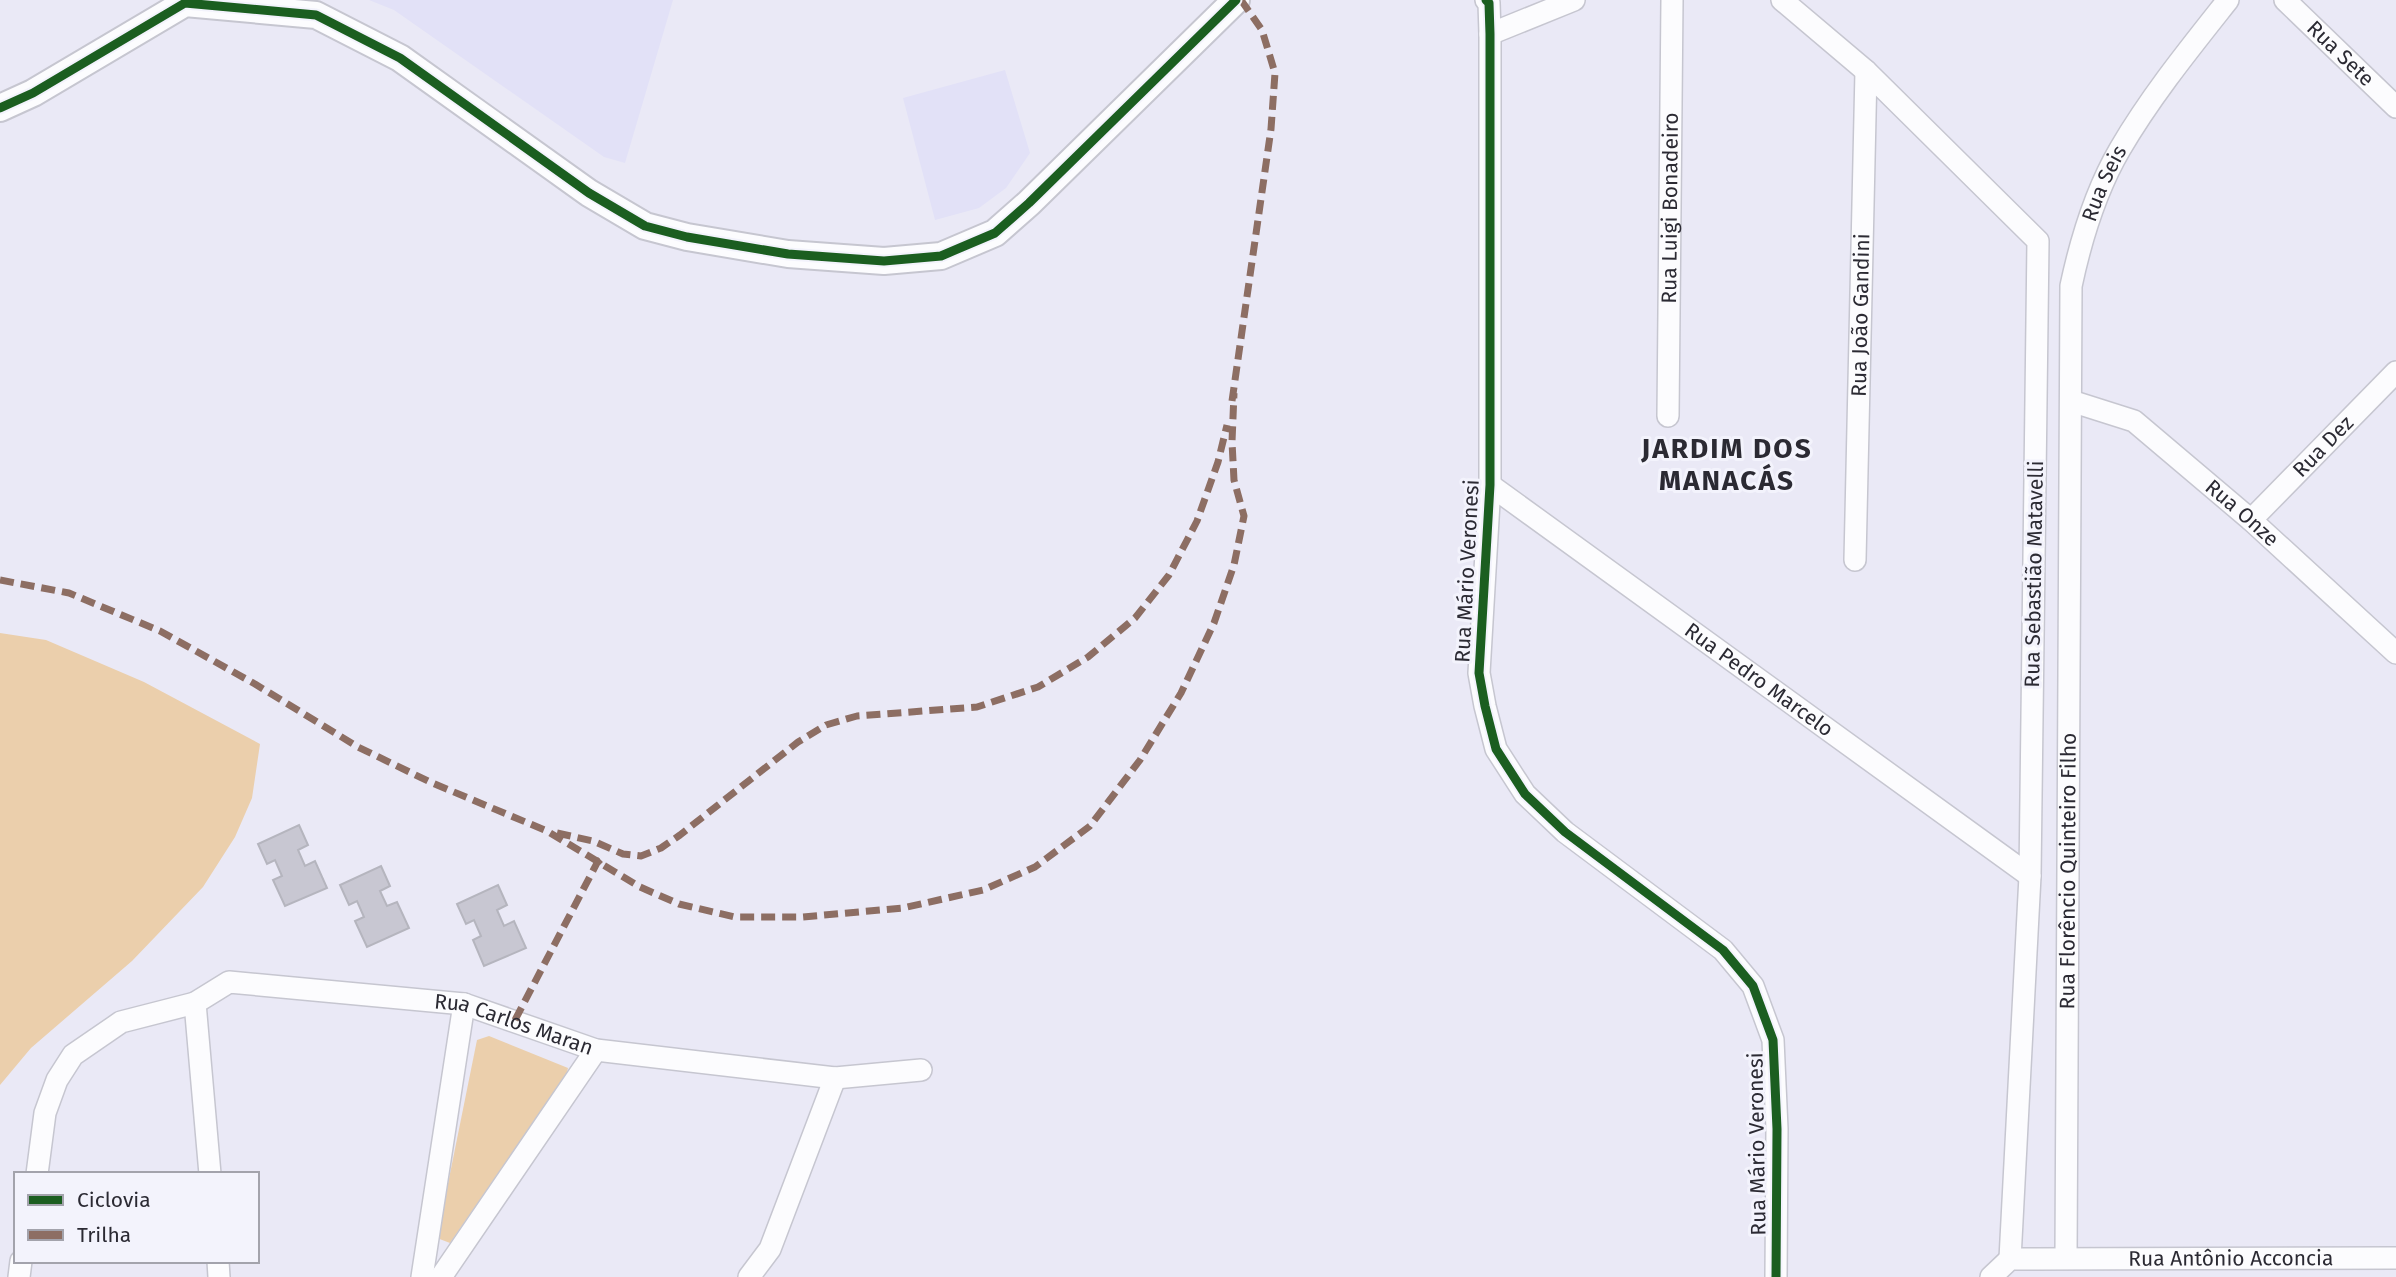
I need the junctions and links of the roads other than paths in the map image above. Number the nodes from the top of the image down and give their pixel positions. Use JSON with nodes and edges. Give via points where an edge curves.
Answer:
{"nodes":[{"id":1,"x":1236,"y":0,"type":"edge"},
{"id":2,"x":1486,"y":0,"type":"edge"},
{"id":3,"x":1574,"y":0,"type":"edge"},
{"id":4,"x":1672,"y":0,"type":"edge"},
{"id":5,"x":1782,"y":0,"type":"edge"},
{"id":6,"x":2228,"y":0,"type":"edge"},
{"id":7,"x":2285,"y":0,"type":"edge"},
{"id":8,"x":183,"y":1,"type":"edge"},
{"id":9,"x":1490,"y":34,"type":"junction"},
{"id":10,"x":1866,"y":71,"type":"junction"},
{"id":11,"x":2396,"y":107,"type":"edge"},
{"id":12,"x":0,"y":108,"type":"edge"},
{"id":13,"x":2396,"y":372,"type":"edge"},
{"id":14,"x":2071,"y":401,"type":"junction"},
{"id":15,"x":1668,"y":416,"type":"dead end"},
{"id":16,"x":1490,"y":485,"type":"junction"},
{"id":17,"x":2251,"y":520,"type":"junction"},
{"id":18,"x":1855,"y":560,"type":"dead end"},
{"id":19,"x":2396,"y":653,"type":"edge"},
{"id":20,"x":2030,"y":876,"type":"junction"},
{"id":21,"x":195,"y":1003,"type":"junction"},
{"id":22,"x":464,"y":1004,"type":"junction"},
{"id":23,"x":596,"y":1050,"type":"junction"},
{"id":24,"x":921,"y":1070,"type":"dead end"},
{"id":25,"x":835,"y":1079,"type":"junction"},
{"id":26,"x":37,"y":1172,"type":"edge"},
{"id":27,"x":210,"y":1172,"type":"edge"},
{"id":28,"x":2066,"y":1258,"type":"junction"},
{"id":29,"x":2396,"y":1258,"type":"edge"},
{"id":30,"x":2010,"y":1259,"type":"junction"},
{"id":31,"x":2334,"y":1267,"type":"edge"},
{"id":32,"x":422,"y":1277,"type":"edge"},
{"id":33,"x":442,"y":1277,"type":"edge"},
{"id":34,"x":749,"y":1277,"type":"edge"},
{"id":35,"x":1776,"y":1277,"type":"edge"},
{"id":36,"x":1991,"y":1277,"type":"edge"}],
"edges":[{"from":1,"to":8,"type":"street","via":[[995,233],[941,256],[884,261],[788,254],[645,226],[589,193],[400,58],[316,15]]},
{"from":2,"to":9,"type":"street","name":"Rua Mário Veronesi"},
{"from":3,"to":9,"type":"street"},
{"from":4,"to":15,"type":"street","name":"Rua Luigi Bonadeiro"},
{"from":5,"to":10,"type":"street","name":"Rua Sebastião Matavelli"},
{"from":6,"to":14,"type":"street","name":"Rua Seis","via":[[2137,121],[2094,208],[2071,286]]},
{"from":7,"to":11,"type":"street","name":"Rua Sete"},
{"from":8,"to":12,"type":"street","via":[[33,93]]},
{"from":9,"to":16,"type":"street","name":"Rua Mário Veronesi"},
{"from":10,"to":18,"type":"street","name":"Rua João Gandini"},
{"from":10,"to":20,"type":"street","name":"Rua Sebastião Matavelli","via":[[2038,241]]},
{"from":13,"to":17,"type":"street","name":"Rua Dez"},
{"from":14,"to":17,"type":"street","name":"Rua Onze","via":[[2134,421]]},
{"from":14,"to":28,"type":"street","name":"Rua Florêncio Quinteiro Filho"},
{"from":16,"to":20,"type":"street","name":"Rua Pedro Marcelo"},
{"from":16,"to":35,"type":"street","name":"Rua Mário Veronesi","via":[[1479,673],[1496,749],[1525,794],[1565,832],[1723,950],[1753,986],[1773,1040]]},
{"from":17,"to":19,"type":"street","name":"Rua Onze"},
{"from":20,"to":30,"type":"street","name":"Rua Sebastião Matavelli"},
{"from":21,"to":22,"type":"street","name":"Rua Carlos Maran","via":[[229,982]]},
{"from":21,"to":26,"type":"street","name":"Rua Carlos Maran","via":[[121,1022],[73,1055],[57,1080],[45,1113]]},
{"from":21,"to":27,"type":"street"},
{"from":22,"to":23,"type":"street","name":"Rua Carlos Maran"},
{"from":22,"to":32,"type":"street"},
{"from":23,"to":25,"type":"street","name":"Rua Carlos Maran"},
{"from":23,"to":33,"type":"street"},
{"from":24,"to":25,"type":"street","name":"Rua Carlos Maran"},
{"from":25,"to":34,"type":"street","via":[[770,1249]]},
{"from":28,"to":30,"type":"street"},
{"from":28,"to":31,"type":"street","name":"Rua Antônio Acconcia"},
{"from":29,"to":31,"type":"street","name":"Rua Antônio Acconcia"},
{"from":30,"to":36,"type":"street"}]}
